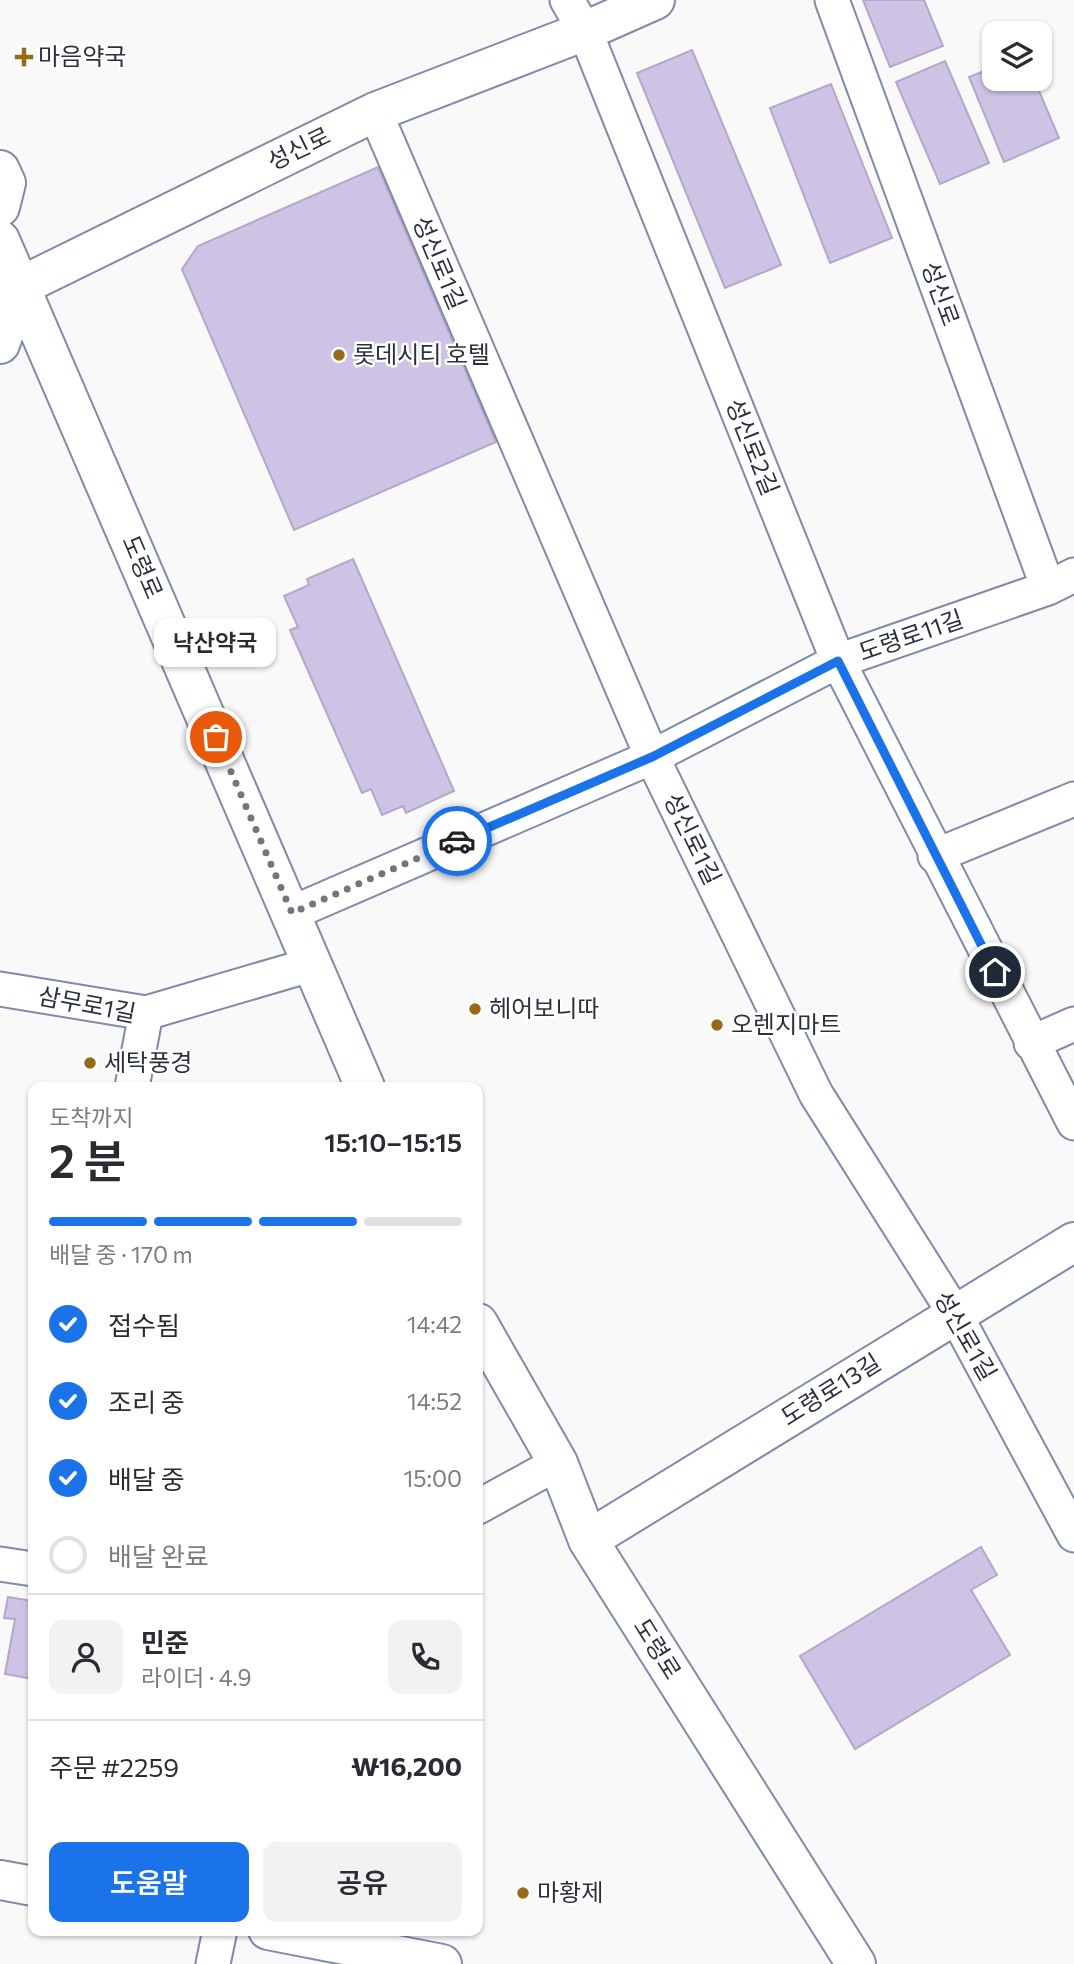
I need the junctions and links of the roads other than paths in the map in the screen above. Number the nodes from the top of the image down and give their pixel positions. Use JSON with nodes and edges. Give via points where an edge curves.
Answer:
{"nodes":[{"id":1,"x":655,"y":0,"type":"edge"},
{"id":2,"x":832,"y":0,"type":"edge"},
{"id":3,"x":576,"y":15,"type":"edge"},
{"id":4,"x":374,"y":112,"type":"junction"},
{"id":5,"x":0,"y":170,"type":"edge"},
{"id":6,"x":0,"y":207,"type":"edge"},
{"id":7,"x":0,"y":240,"type":"edge"},
{"id":8,"x":21,"y":286,"type":"junction"},
{"id":9,"x":0,"y":344,"type":"edge"},
{"id":10,"x":1061,"y":581,"type":"edge"},
{"id":11,"x":838,"y":661,"type":"junction"},
{"id":12,"x":652,"y":757,"type":"junction"},
{"id":13,"x":1074,"y":799,"type":"edge"},
{"id":14,"x":935,"y":856,"type":"junction"},
{"id":15,"x":292,"y":913,"type":"junction"},
{"id":16,"x":310,"y":965,"type":"junction"},
{"id":17,"x":0,"y":989,"type":"edge"},
{"id":18,"x":146,"y":1013,"type":"junction"},
{"id":19,"x":1074,"y":1024,"type":"edge"},
{"id":20,"x":1031,"y":1043,"type":"junction"},
{"id":21,"x":133,"y":1082,"type":"edge"},
{"id":22,"x":363,"y":1082,"type":"edge"},
{"id":23,"x":1074,"y":1123,"type":"edge"},
{"id":24,"x":1074,"y":1242,"type":"edge"},
{"id":25,"x":955,"y":1314,"type":"junction"},
{"id":26,"x":483,"y":1332,"type":"edge"},
{"id":27,"x":558,"y":1463,"type":"junction"},
{"id":28,"x":483,"y":1504,"type":"edge"},
{"id":29,"x":1074,"y":1535,"type":"edge"},
{"id":30,"x":589,"y":1540,"type":"junction"},
{"id":31,"x":0,"y":1563,"type":"edge"},
{"id":32,"x":28,"y":1568,"type":"edge"},
{"id":33,"x":0,"y":1880,"type":"edge"},
{"id":34,"x":28,"y":1885,"type":"edge"},
{"id":35,"x":218,"y":1936,"type":"edge"},
{"id":36,"x":299,"y":1936,"type":"edge"},
{"id":37,"x":213,"y":1964,"type":"edge"},
{"id":38,"x":442,"y":1964,"type":"edge"},
{"id":39,"x":856,"y":1964,"type":"edge"}],
"edges":[{"from":1,"to":3,"type":"main road","name":"성신로"},
{"from":2,"to":10,"type":"street","name":"성신로"},
{"from":3,"to":4,"type":"main road","name":"성신로"},
{"from":3,"to":11,"type":"street","name":"성신로2길"},
{"from":4,"to":8,"type":"main road","name":"성신로"},
{"from":4,"to":12,"type":"street","name":"성신로1길"},
{"from":5,"to":6,"type":"main road","via":[[6,183]]},
{"from":7,"to":8,"type":"main road","name":"도령로"},
{"from":8,"to":9,"type":"main road"},
{"from":8,"to":15,"type":"main road","name":"도령로"},
{"from":10,"to":11,"type":"street","name":"도령로11길"},
{"from":11,"to":12,"type":"street","name":"도령로11길"},
{"from":11,"to":14,"type":"street","name":"성신로2길"},
{"from":12,"to":15,"type":"street","name":"도령로11길"},
{"from":12,"to":25,"type":"street","name":"성신로1길","via":[[816,1094]]},
{"from":13,"to":14,"type":"street"},
{"from":14,"to":20,"type":"street","name":"성신로2길"},
{"from":15,"to":16,"type":"main road","name":"도령로"},
{"from":16,"to":18,"type":"street"},
{"from":16,"to":22,"type":"main road","name":"도령로"},
{"from":17,"to":18,"type":"street","name":"삼무로1길"},
{"from":18,"to":21,"type":"street","name":"삼무로1길"},
{"from":19,"to":20,"type":"street"},
{"from":20,"to":23,"type":"street","name":"성신로2길"},
{"from":24,"to":25,"type":"main road","name":"도령로13길"},
{"from":25,"to":29,"type":"street","name":"성신로1길"},
{"from":25,"to":30,"type":"main road","name":"도령로13길"},
{"from":26,"to":27,"type":"main road","name":"도령로"},
{"from":27,"to":28,"type":"street"},
{"from":27,"to":30,"type":"main road","name":"도령로"},
{"from":30,"to":39,"type":"main road","name":"도령로"},
{"from":31,"to":32,"type":"street"},
{"from":33,"to":34,"type":"main road"},
{"from":35,"to":37,"type":"street"},
{"from":36,"to":38,"type":"main road"}]}
